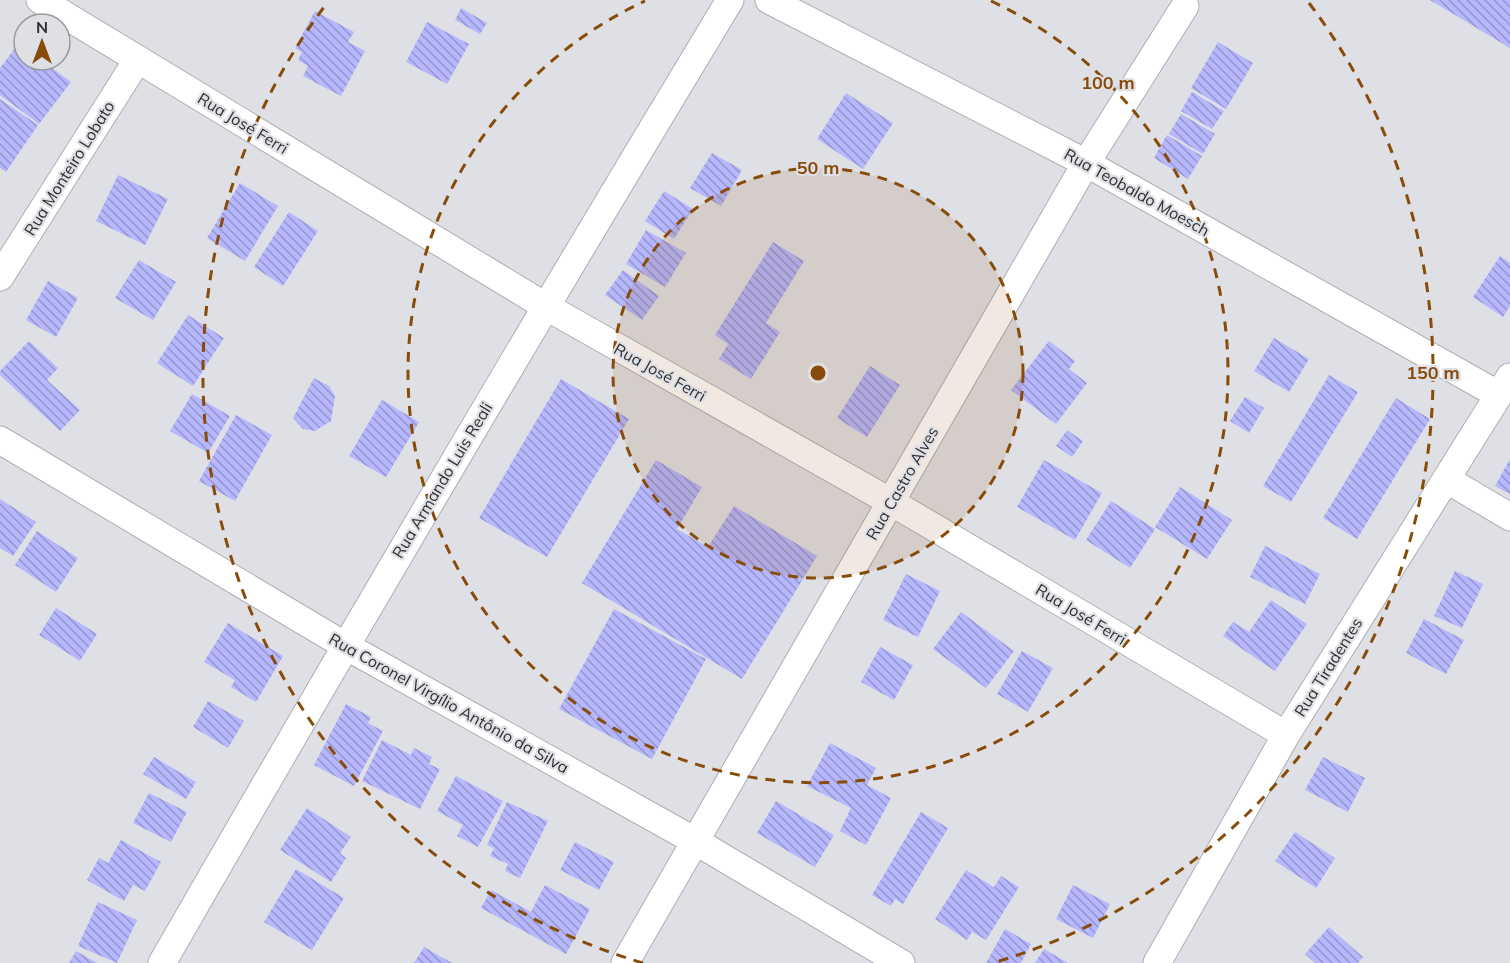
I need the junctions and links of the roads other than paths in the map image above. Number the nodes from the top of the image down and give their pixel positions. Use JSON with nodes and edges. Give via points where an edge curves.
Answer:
{"nodes":[{"id":1,"x":40,"y":0,"type":"edge"},
{"id":2,"x":730,"y":0,"type":"edge"},
{"id":3,"x":769,"y":0,"type":"edge"},
{"id":4,"x":1185,"y":6,"type":"dead end"},
{"id":5,"x":138,"y":59,"type":"junction"},
{"id":6,"x":1086,"y":163,"type":"junction"},
{"id":7,"x":0,"y":277,"type":"edge"},
{"id":8,"x":545,"y":306,"type":"junction"},
{"id":9,"x":1504,"y":386,"type":"edge"},
{"id":10,"x":0,"y":440,"type":"edge"},
{"id":11,"x":1446,"y":479,"type":"junction"},
{"id":12,"x":891,"y":502,"type":"junction"},
{"id":13,"x":1510,"y":517,"type":"edge"},
{"id":14,"x":345,"y":645,"type":"junction"},
{"id":15,"x":1286,"y":735,"type":"junction"},
{"id":16,"x":695,"y":841,"type":"junction"},
{"id":17,"x":162,"y":963,"type":"edge"},
{"id":18,"x":625,"y":963,"type":"edge"},
{"id":19,"x":901,"y":963,"type":"edge"},
{"id":20,"x":1157,"y":963,"type":"edge"}],
"edges":[{"from":1,"to":5,"type":"street","name":"Rua José Ferri"},
{"from":2,"to":8,"type":"street","name":"Rua Armando Luis Reali"},
{"from":3,"to":6,"type":"street","name":"Rua Teobaldo Moesch"},
{"from":4,"to":6,"type":"street","name":"Rua Castro Alves"},
{"from":5,"to":7,"type":"street","name":"Rua Monteiro Lobato"},
{"from":5,"to":8,"type":"street","name":"Rua José Ferri"},
{"from":6,"to":9,"type":"street","name":"Rua Teobaldo Moesch"},
{"from":6,"to":12,"type":"street","name":"Rua Castro Alves"},
{"from":8,"to":12,"type":"street","name":"Rua José Ferri"},
{"from":8,"to":14,"type":"street","name":"Rua Armando Luis Reali"},
{"from":9,"to":11,"type":"street","name":"Rua Tiradentes"},
{"from":10,"to":14,"type":"street","name":"Rua Coronel Virgílio Antônio da Silva"},
{"from":11,"to":13,"type":"street"},
{"from":11,"to":15,"type":"street","name":"Rua Tiradentes"},
{"from":12,"to":15,"type":"street","name":"Rua José Ferri"},
{"from":12,"to":16,"type":"street","name":"Rua Castro Alves"},
{"from":14,"to":16,"type":"street","name":"Rua Coronel Virgílio Antônio da Silva"},
{"from":14,"to":17,"type":"street","name":"Rua Armando Luis Reali"},
{"from":15,"to":20,"type":"street","name":"Rua Tiradentes"},
{"from":16,"to":18,"type":"street","name":"Rua Castro Alves"},
{"from":16,"to":19,"type":"street","name":"Rua Coronel Virgílio Antônio da Silva"}]}
